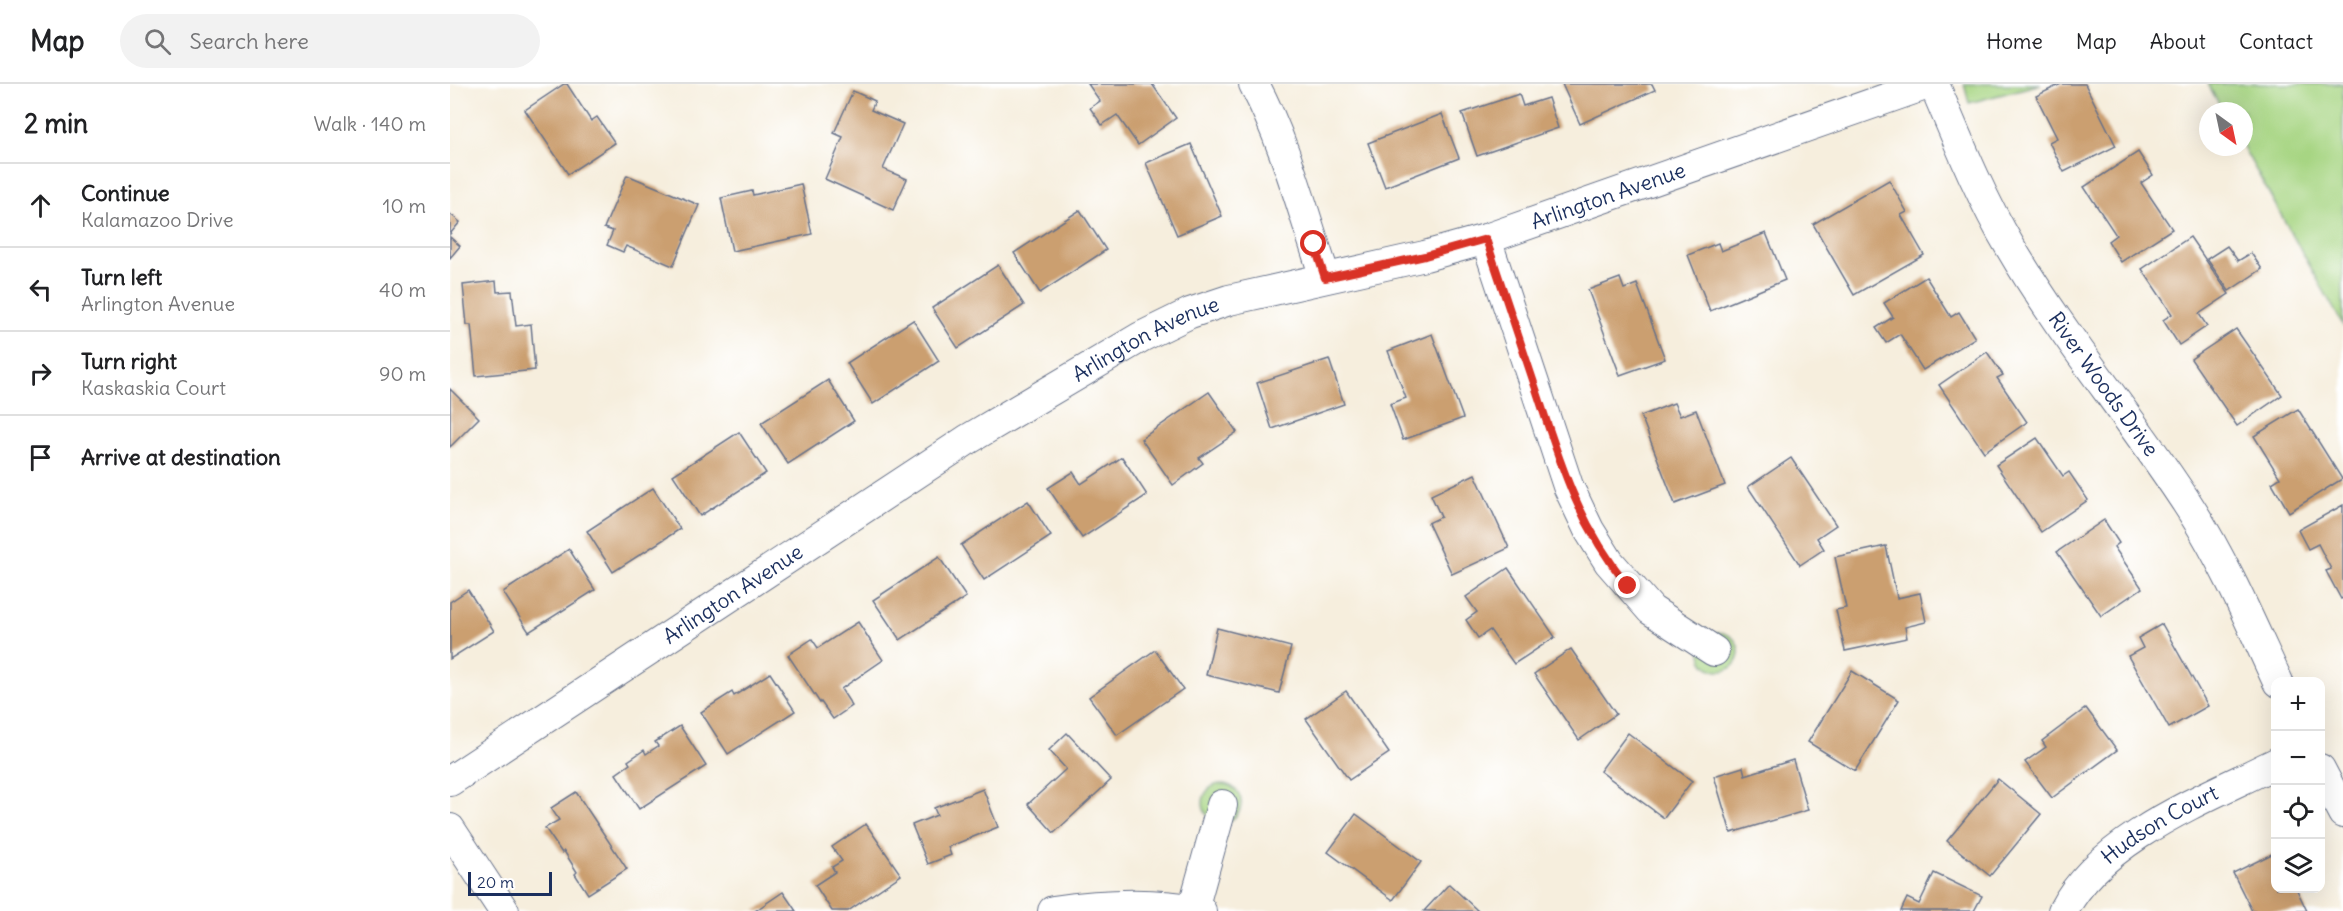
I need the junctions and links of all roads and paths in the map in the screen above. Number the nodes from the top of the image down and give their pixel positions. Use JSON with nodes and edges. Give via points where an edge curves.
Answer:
{"nodes":[{"id":1,"x":1254,"y":84,"type":"edge"},
{"id":2,"x":1928,"y":84,"type":"edge"},
{"id":3,"x":1934,"y":84,"type":"edge"},
{"id":4,"x":1486,"y":239,"type":"junction"},
{"id":5,"x":1325,"y":278,"type":"junction"},
{"id":6,"x":1714,"y":651,"type":"dead end"},
{"id":7,"x":2276,"y":677,"type":"edge"},
{"id":8,"x":2271,"y":766,"type":"edge"},
{"id":9,"x":2325,"y":779,"type":"edge"},
{"id":10,"x":450,"y":781,"type":"edge"},
{"id":11,"x":1221,"y":805,"type":"dead end"},
{"id":12,"x":2343,"y":813,"type":"edge"},
{"id":13,"x":450,"y":830,"type":"edge"},
{"id":14,"x":1197,"y":910,"type":"edge"},
{"id":15,"x":504,"y":911,"type":"edge"},
{"id":16,"x":1053,"y":911,"type":"edge"},
{"id":17,"x":2063,"y":911,"type":"edge"}],
"edges":[{"from":1,"to":5,"type":"street","via":[[1281,145]]},
{"from":2,"to":4,"type":"street","name":"Arlington Avenue"},
{"from":3,"to":7,"type":"street","name":"River Woods Drive","via":[[2008,244],[2043,301],[2193,512]]},
{"from":4,"to":5,"type":"street","name":"Arlington Avenue"},
{"from":4,"to":6,"type":"street","via":[[1568,486],[1589,530],[1609,562],[1651,610]]},
{"from":5,"to":10,"type":"street","name":"Arlington Avenue","via":[[1229,300],[1190,313],[1141,337],[967,440]]},
{"from":8,"to":17,"type":"street","name":"Hudson Court","via":[[2147,828],[2112,852],[2084,880]]},
{"from":9,"to":12,"type":"street"},
{"from":11,"to":14,"type":"street"},
{"from":13,"to":15,"type":"street"},
{"from":14,"to":16,"type":"street","via":[[1146,904]]}]}
